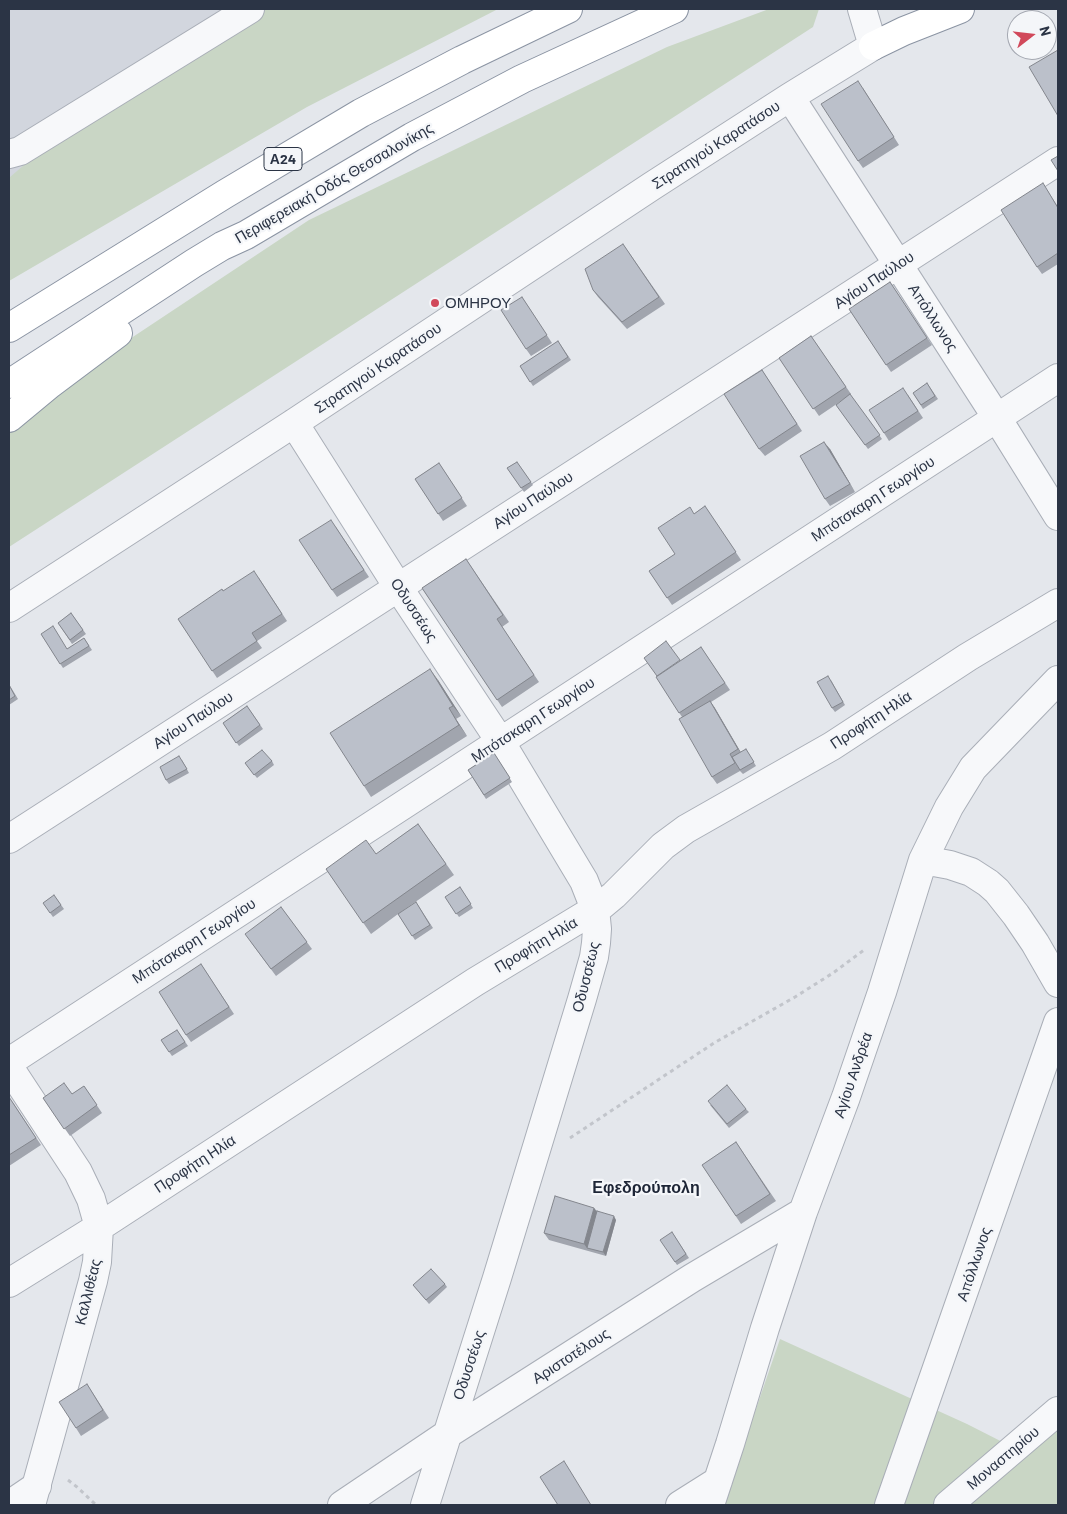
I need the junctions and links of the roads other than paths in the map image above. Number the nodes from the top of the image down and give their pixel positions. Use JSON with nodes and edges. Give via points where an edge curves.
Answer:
{"nodes":[{"id":1,"x":250,"y":9,"type":"edge"},
{"id":2,"x":568,"y":9,"type":"edge"},
{"id":3,"x":674,"y":9,"type":"edge"},
{"id":4,"x":862,"y":9,"type":"edge"},
{"id":5,"x":960,"y":9,"type":"edge"},
{"id":6,"x":873,"y":46,"type":"junction"},
{"id":7,"x":790,"y":97,"type":"junction"},
{"id":8,"x":14,"y":152,"type":"edge"},
{"id":9,"x":1058,"y":161,"type":"edge"},
{"id":10,"x":246,"y":235,"type":"junction"},
{"id":11,"x":898,"y":264,"type":"junction"},
{"id":12,"x":9,"y":328,"type":"edge"},
{"id":13,"x":1058,"y":378,"type":"edge"},
{"id":14,"x":9,"y":384,"type":"edge"},
{"id":15,"x":9,"y":418,"type":"edge"},
{"id":16,"x":997,"y":418,"type":"junction"},
{"id":17,"x":294,"y":423,"type":"junction"},
{"id":18,"x":1058,"y":516,"type":"edge"},
{"id":19,"x":398,"y":587,"type":"junction"},
{"id":20,"x":1058,"y":603,"type":"edge"},
{"id":21,"x":9,"y":608,"type":"edge"},
{"id":22,"x":1058,"y":680,"type":"edge"},
{"id":23,"x":500,"y":741,"type":"junction"},
{"id":24,"x":9,"y":839,"type":"edge"},
{"id":25,"x":922,"y":860,"type":"junction"},
{"id":26,"x":595,"y":909,"type":"junction"},
{"id":27,"x":1058,"y":983,"type":"edge"},
{"id":28,"x":1058,"y":1022,"type":"edge"},
{"id":29,"x":9,"y":1062,"type":"edge"},
{"id":30,"x":9,"y":1067,"type":"edge"},
{"id":31,"x":803,"y":1212,"type":"junction"},
{"id":32,"x":99,"y":1227,"type":"junction"},
{"id":33,"x":9,"y":1283,"type":"edge"},
{"id":34,"x":1058,"y":1411,"type":"edge"},
{"id":35,"x":446,"y":1435,"type":"junction"},
{"id":36,"x":714,"y":1493,"type":"edge"},
{"id":37,"x":34,"y":1496,"type":"edge"},
{"id":38,"x":9,"y":1504,"type":"edge"},
{"id":39,"x":342,"y":1505,"type":"edge"},
{"id":40,"x":425,"y":1505,"type":"edge"},
{"id":41,"x":680,"y":1505,"type":"edge"},
{"id":42,"x":889,"y":1505,"type":"edge"},
{"id":43,"x":948,"y":1505,"type":"edge"}],
"edges":[{"from":1,"to":8,"type":"street"},
{"from":2,"to":12,"type":"highway","number":"Α24","via":[[361,113]]},
{"from":3,"to":10,"type":"highway","name":"Περιφερειακή Οδός Θεσσαλονίκης","via":[[561,60],[404,141]]},
{"from":4,"to":6,"type":"street"},
{"from":5,"to":6,"type":"highway"},
{"from":6,"to":7,"type":"street","name":"Στρατηγού Καρατάσου"},
{"from":7,"to":11,"type":"street","name":"Απόλλωνος"},
{"from":7,"to":17,"type":"street","name":"Στρατηγού Καρατάσου"},
{"from":9,"to":11,"type":"street","name":"Αγίου Παύλου"},
{"from":10,"to":14,"type":"highway","name":"Περιφερειακή Οδός Θεσσαλονίκης","via":[[194,263]]},
{"from":10,"to":15,"type":"highway"},
{"from":11,"to":16,"type":"street","name":"Απόλλωνος"},
{"from":11,"to":19,"type":"street","name":"Αγίου Παύλου"},
{"from":13,"to":16,"type":"street","name":"Μπότσκαρη Γεωργίου"},
{"from":16,"to":18,"type":"street","name":"Απόλλωνος"},
{"from":16,"to":23,"type":"street","name":"Μπότσκαρη Γεωργίου"},
{"from":17,"to":19,"type":"street","name":"Οδυσσέως"},
{"from":17,"to":21,"type":"street","name":"Στρατηγού Καρατάσου"},
{"from":19,"to":23,"type":"street","name":"Οδυσσέως"},
{"from":19,"to":24,"type":"street","name":"Αγίου Παύλου"},
{"from":20,"to":26,"type":"street","name":"Προφήτη Ηλία","via":[[832,746],[686,829]]},
{"from":22,"to":25,"type":"street","name":"Αγίου Ανδρέα","via":[[973,768]]},
{"from":23,"to":26,"type":"street","name":"Οδυσσέως","via":[[584,881]]},
{"from":23,"to":29,"type":"street","name":"Μπότσκαρη Γεωργίου"},
{"from":25,"to":27,"type":"street","via":[[960,868],[980,877],[997,891],[1036,943]]},
{"from":25,"to":31,"type":"street","name":"Αγίου Ανδρέα","via":[[882,992]]},
{"from":26,"to":32,"type":"street","name":"Προφήτη Ηλία","via":[[475,982]]},
{"from":26,"to":35,"type":"street","name":"Οδυσσέως","via":[[594,957]]},
{"from":28,"to":42,"type":"street","name":"Απόλλωνος"},
{"from":30,"to":32,"type":"street","name":"Καλλιθέας","via":[[78,1172]]},
{"from":31,"to":35,"type":"street","name":"Αριστοτέλους","via":[[692,1278]]},
{"from":31,"to":36,"type":"street","name":"Αγίου Ανδρέα"},
{"from":32,"to":33,"type":"street","name":"Προφήτη Ηλία"},
{"from":32,"to":37,"type":"street","name":"Καλλιθέας","via":[[94,1275]]},
{"from":34,"to":43,"type":"street","name":"Μοναστηρίου"},
{"from":35,"to":39,"type":"street","name":"Αριστοτέλους"},
{"from":35,"to":40,"type":"street","name":"Οδυσσέως"},
{"from":36,"to":41,"type":"street"},
{"from":37,"to":38,"type":"street"}]}
